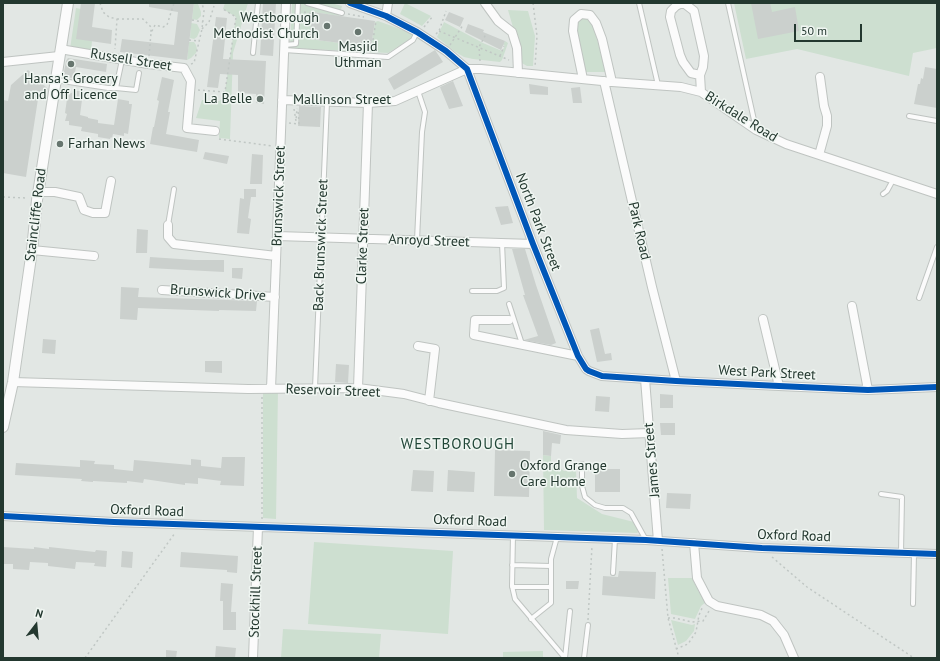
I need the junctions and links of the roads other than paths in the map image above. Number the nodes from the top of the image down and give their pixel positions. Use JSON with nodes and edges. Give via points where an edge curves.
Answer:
{"nodes":[{"id":1,"x":68,"y":3,"type":"edge"},
{"id":2,"x":258,"y":3,"type":"edge"},
{"id":3,"x":286,"y":3,"type":"edge"},
{"id":4,"x":298,"y":3,"type":"edge"},
{"id":5,"x":307,"y":3,"type":"edge"},
{"id":6,"x":350,"y":3,"type":"edge"},
{"id":7,"x":388,"y":3,"type":"edge"},
{"id":8,"x":485,"y":3,"type":"edge"},
{"id":9,"x":638,"y":3,"type":"edge"},
{"id":10,"x":728,"y":3,"type":"edge"},
{"id":11,"x":342,"y":13,"type":"dead end"},
{"id":12,"x":386,"y":16,"type":"junction"},
{"id":13,"x":418,"y":32,"type":"junction"},
{"id":14,"x":284,"y":47,"type":"junction"},
{"id":15,"x":59,"y":53,"type":"junction"},
{"id":16,"x":253,"y":53,"type":"dead end"},
{"id":17,"x":118,"y":59,"type":"junction"},
{"id":18,"x":3,"y":62,"type":"edge"},
{"id":19,"x":467,"y":69,"type":"junction"},
{"id":20,"x":139,"y":73,"type":"dead end"},
{"id":21,"x":518,"y":73,"type":"junction"},
{"id":22,"x":700,"y":75,"type":"junction"},
{"id":23,"x":820,"y":77,"type":"dead end"},
{"id":24,"x":583,"y":79,"type":"junction"},
{"id":25,"x":56,"y":80,"type":"junction"},
{"id":26,"x":608,"y":82,"type":"junction"},
{"id":27,"x":658,"y":85,"type":"junction"},
{"id":28,"x":116,"y":88,"type":"junction"},
{"id":29,"x":417,"y":90,"type":"junction"},
{"id":30,"x":701,"y":92,"type":"junction"},
{"id":31,"x":282,"y":100,"type":"junction"},
{"id":32,"x":327,"y":102,"type":"junction"},
{"id":33,"x":368,"y":103,"type":"junction"},
{"id":34,"x":909,"y":116,"type":"dead end"},
{"id":35,"x":937,"y":121,"type":"edge"},
{"id":36,"x":756,"y":130,"type":"junction"},
{"id":37,"x":215,"y":131,"type":"road end"},
{"id":38,"x":819,"y":155,"type":"junction"},
{"id":39,"x":893,"y":180,"type":"junction"},
{"id":40,"x":111,"y":181,"type":"dead end"},
{"id":41,"x":174,"y":189,"type":"dead end"},
{"id":42,"x":38,"y":192,"type":"junction"},
{"id":43,"x":883,"y":194,"type":"dead end"},
{"id":44,"x":937,"y":194,"type":"edge"},
{"id":45,"x":168,"y":224,"type":"joint"},
{"id":46,"x":277,"y":236,"type":"junction"},
{"id":47,"x":321,"y":238,"type":"junction"},
{"id":48,"x":363,"y":239,"type":"junction"},
{"id":49,"x":417,"y":241,"type":"junction"},
{"id":50,"x":502,"y":243,"type":"junction"},
{"id":51,"x":533,"y":244,"type":"junction"},
{"id":52,"x":937,"y":247,"type":"edge"},
{"id":53,"x":32,"y":250,"type":"junction"},
{"id":54,"x":94,"y":256,"type":"dead end"},
{"id":55,"x":276,"y":256,"type":"junction"},
{"id":56,"x":162,"y":290,"type":"dead end"},
{"id":57,"x":472,"y":291,"type":"dead end"},
{"id":58,"x":275,"y":297,"type":"junction"},
{"id":59,"x":919,"y":298,"type":"dead end"},
{"id":60,"x":509,"y":304,"type":"dead end"},
{"id":61,"x":852,"y":306,"type":"dead end"},
{"id":62,"x":763,"y":319,"type":"dead end"},
{"id":63,"x":509,"y":320,"type":"dead end"},
{"id":64,"x":522,"y":345,"type":"junction"},
{"id":65,"x":418,"y":346,"type":"dead end"},
{"id":66,"x":578,"y":356,"type":"junction"},
{"id":67,"x":597,"y":374,"type":"joint"},
{"id":68,"x":645,"y":379,"type":"junction"},
{"id":69,"x":676,"y":381,"type":"junction"},
{"id":70,"x":12,"y":382,"type":"junction"},
{"id":71,"x":779,"y":386,"type":"junction"},
{"id":72,"x":937,"y":387,"type":"edge"},
{"id":73,"x":315,"y":388,"type":"junction"},
{"id":74,"x":358,"y":388,"type":"junction"},
{"id":75,"x":271,"y":389,"type":"junction"},
{"id":76,"x":868,"y":390,"type":"junction"},
{"id":77,"x":429,"y":401,"type":"junction"},
{"id":78,"x":3,"y":427,"type":"edge"},
{"id":79,"x":650,"y":433,"type":"junction"},
{"id":80,"x":582,"y":464,"type":"dead end"},
{"id":81,"x":881,"y":494,"type":"dead end"},
{"id":82,"x":3,"y":516,"type":"edge"},
{"id":83,"x":260,"y":527,"type":"junction"},
{"id":84,"x":513,"y":535,"type":"junction"},
{"id":85,"x":558,"y":536,"type":"junction"},
{"id":86,"x":615,"y":539,"type":"junction"},
{"id":87,"x":646,"y":540,"type":"junction"},
{"id":88,"x":660,"y":541,"type":"junction"},
{"id":89,"x":694,"y":543,"type":"junction"},
{"id":90,"x":900,"y":553,"type":"junction"},
{"id":91,"x":914,"y":553,"type":"junction"},
{"id":92,"x":937,"y":554,"type":"edge"},
{"id":93,"x":512,"y":565,"type":"junction"},
{"id":94,"x":551,"y":566,"type":"junction"},
{"id":95,"x":614,"y":573,"type":"dead end"},
{"id":96,"x":512,"y":587,"type":"junction"},
{"id":97,"x":551,"y":587,"type":"junction"},
{"id":98,"x":913,"y":604,"type":"dead end"},
{"id":99,"x":570,"y":611,"type":"dead end"},
{"id":100,"x":531,"y":618,"type":"junction"},
{"id":101,"x":588,"y":625,"type":"road end"},
{"id":102,"x":253,"y":658,"type":"edge"},
{"id":103,"x":565,"y":658,"type":"edge"},
{"id":104,"x":584,"y":658,"type":"edge"},
{"id":105,"x":794,"y":658,"type":"edge"}],
"edges":[{"from":1,"to":15,"type":"street","name":"Staincliffe Road"},
{"from":2,"to":16,"type":"lane"},
{"from":3,"to":14,"type":"street","name":"Brunswick Street"},
{"from":4,"to":14,"type":"lane","via":[[296,44]]},
{"from":5,"to":11,"type":"lane"},
{"from":6,"to":12,"type":"street"},
{"from":7,"to":12,"type":"street"},
{"from":8,"to":21,"type":"street","via":[[498,21],[512,32],[517,48]]},
{"from":9,"to":27,"type":"lane"},
{"from":10,"to":36,"type":"lane"},
{"from":12,"to":13,"type":"street"},
{"from":13,"to":14,"type":"lane","via":[[413,40],[388,57]]},
{"from":13,"to":19,"type":"street"},
{"from":14,"to":31,"type":"street","name":"Brunswick Street"},
{"from":15,"to":17,"type":"street","name":"Russell Street"},
{"from":15,"to":18,"type":"street","name":"Russell Street"},
{"from":15,"to":25,"type":"street","name":"Staincliffe Road"},
{"from":17,"to":28,"type":"lane"},
{"from":17,"to":37,"type":"street","name":"Russell Street","via":[[184,68],[191,81],[187,128]]},
{"from":19,"to":21,"type":"street","name":"Birkdale Road"},
{"from":19,"to":29,"type":"street","name":"Mallinson Street"},
{"from":19,"to":51,"type":"street","name":"North Park Street"},
{"from":20,"to":28,"type":"lane","via":[[136,90]]},
{"from":21,"to":24,"type":"street","name":"Birkdale Road"},
{"from":22,"to":22,"type":"street","via":[[704,56],[694,11],[685,4],[680,4],[671,11],[670,17],[680,55],[691,72]]},
{"from":22,"to":30,"type":"street"},
{"from":23,"to":38,"type":"street","via":[[828,116]]},
{"from":24,"to":26,"type":"street","name":"Birkdale Road"},
{"from":24,"to":26,"type":"street","name":"Park Road","via":[[573,31],[574,20],[581,14],[590,15],[596,23],[602,39]]},
{"from":25,"to":28,"type":"lane"},
{"from":25,"to":42,"type":"street","name":"Staincliffe Road"},
{"from":26,"to":27,"type":"street","name":"Birkdale Road"},
{"from":26,"to":69,"type":"street","name":"Park Road","via":[[652,287]]},
{"from":27,"to":30,"type":"street","name":"Birkdale Road"},
{"from":29,"to":33,"type":"street","name":"Mallinson Street","via":[[395,101]]},
{"from":29,"to":49,"type":"lane","via":[[425,112]]},
{"from":30,"to":36,"type":"street","name":"Birkdale Road"},
{"from":31,"to":32,"type":"street","name":"Mallinson Street"},
{"from":31,"to":46,"type":"street","name":"Brunswick Street"},
{"from":32,"to":33,"type":"street","name":"Mallinson Street"},
{"from":32,"to":47,"type":"lane","name":"Back Brunswick Street"},
{"from":33,"to":48,"type":"street","name":"Clarke Street"},
{"from":34,"to":35,"type":"lane"},
{"from":36,"to":38,"type":"street","name":"Birkdale Road"},
{"from":38,"to":39,"type":"street","name":"Birkdale Road"},
{"from":39,"to":43,"type":"lane"},
{"from":39,"to":44,"type":"street","name":"Birkdale Road"},
{"from":40,"to":42,"type":"street","via":[[105,214],[84,210],[79,197],[55,192]]},
{"from":41,"to":45,"type":"lane"},
{"from":42,"to":53,"type":"street","name":"Staincliffe Road"},
{"from":45,"to":55,"type":"street","via":[[168,238],[174,244]]},
{"from":46,"to":47,"type":"street","name":"Anroyd Street"},
{"from":46,"to":55,"type":"street","name":"Brunswick Street"},
{"from":47,"to":48,"type":"street","name":"Anroyd Street"},
{"from":47,"to":73,"type":"lane","name":"Back Brunswick Street"},
{"from":48,"to":49,"type":"street","name":"Anroyd Street"},
{"from":48,"to":74,"type":"street","name":"Clarke Street"},
{"from":49,"to":50,"type":"street","name":"Anroyd Street"},
{"from":50,"to":51,"type":"street","name":"Anroyd Street"},
{"from":50,"to":57,"type":"lane","via":[[504,288],[497,291]]},
{"from":51,"to":66,"type":"street","name":"North Park Street"},
{"from":52,"to":59,"type":"lane"},
{"from":53,"to":54,"type":"street"},
{"from":53,"to":70,"type":"street","name":"Staincliffe Road"},
{"from":55,"to":58,"type":"street","name":"Brunswick Street"},
{"from":56,"to":58,"type":"street","name":"Brunswick Drive"},
{"from":58,"to":75,"type":"street","name":"Brunswick Street"},
{"from":60,"to":64,"type":"lane"},
{"from":61,"to":76,"type":"street"},
{"from":62,"to":71,"type":"street"},
{"from":63,"to":64,"type":"street","via":[[475,320],[474,335]]},
{"from":64,"to":66,"type":"street"},
{"from":65,"to":77,"type":"street","via":[[436,349]]},
{"from":66,"to":67,"type":"street","name":"North Park Street","via":[[586,369]]},
{"from":67,"to":68,"type":"street","name":"West Park Street"},
{"from":68,"to":69,"type":"street","name":"West Park Street"},
{"from":68,"to":79,"type":"street","name":"James Street"},
{"from":69,"to":71,"type":"street","name":"West Park Street"},
{"from":70,"to":75,"type":"street","name":"Reservoir Street"},
{"from":70,"to":78,"type":"street","name":"Staincliffe Road"},
{"from":71,"to":76,"type":"street","name":"West Park Street"},
{"from":72,"to":76,"type":"street","name":"West Park Street"},
{"from":73,"to":74,"type":"street","name":"Reservoir Street"},
{"from":73,"to":75,"type":"street","name":"Reservoir Street"},
{"from":74,"to":77,"type":"street","name":"Reservoir Street","via":[[404,394]]},
{"from":77,"to":79,"type":"street","name":"Reservoir Street","via":[[566,430]]},
{"from":79,"to":88,"type":"street","name":"James Street"},
{"from":80,"to":87,"type":"lane","via":[[585,497],[595,505],[623,508],[632,513]]},
{"from":81,"to":90,"type":"lane","via":[[902,497]]},
{"from":82,"to":83,"type":"street","name":"Oxford Road"},
{"from":83,"to":84,"type":"street","name":"Oxford Road"},
{"from":83,"to":102,"type":"street","name":"Stockhill Street"},
{"from":84,"to":85,"type":"street","name":"Oxford Road"},
{"from":84,"to":93,"type":"lane"},
{"from":85,"to":86,"type":"street","name":"Oxford Road"},
{"from":85,"to":94,"type":"lane"},
{"from":86,"to":87,"type":"street","name":"Oxford Road"},
{"from":86,"to":95,"type":"lane"},
{"from":87,"to":88,"type":"street","name":"Oxford Road"},
{"from":88,"to":89,"type":"street","name":"Oxford Road"},
{"from":89,"to":90,"type":"street","name":"Oxford Road"},
{"from":89,"to":105,"type":"street","via":[[697,578],[709,601],[717,606],[761,615],[773,621],[784,635]]},
{"from":90,"to":91,"type":"street","name":"Oxford Road"},
{"from":91,"to":92,"type":"street","name":"Oxford Road"},
{"from":91,"to":98,"type":"lane"},
{"from":93,"to":94,"type":"lane"},
{"from":93,"to":96,"type":"lane"},
{"from":94,"to":97,"type":"lane"},
{"from":96,"to":97,"type":"lane"},
{"from":96,"to":100,"type":"lane","via":[[515,599]]},
{"from":97,"to":100,"type":"lane","via":[[551,603]]},
{"from":99,"to":103,"type":"lane"},
{"from":100,"to":103,"type":"lane"},
{"from":101,"to":104,"type":"lane"}]}
